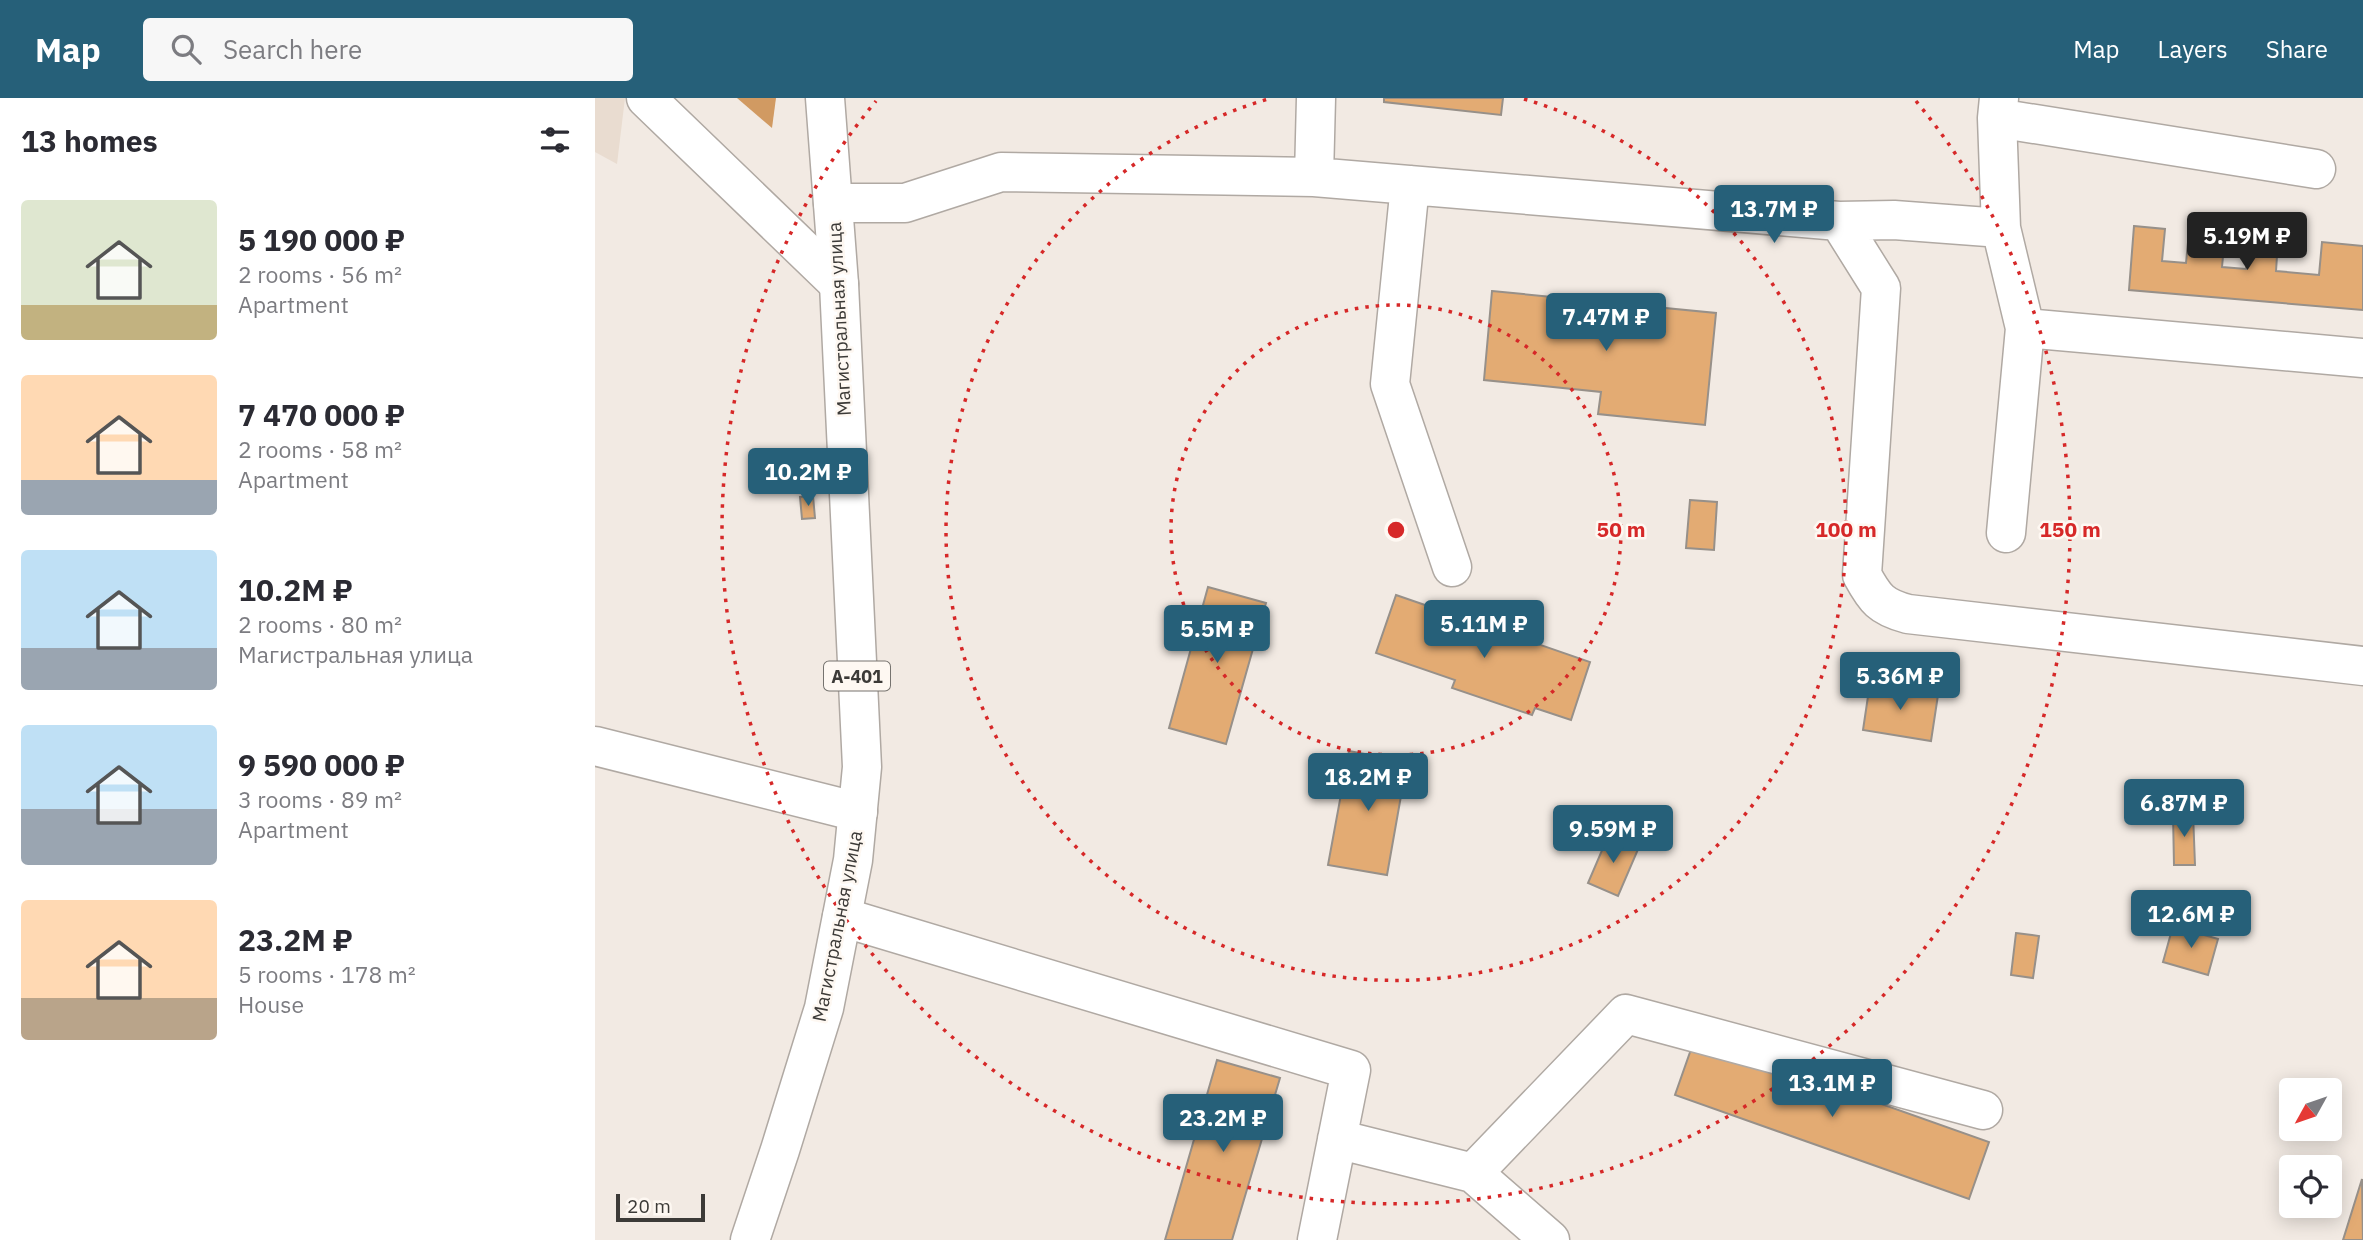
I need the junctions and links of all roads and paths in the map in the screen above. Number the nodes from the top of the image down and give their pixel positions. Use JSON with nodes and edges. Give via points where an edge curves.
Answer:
{"nodes":[{"id":1,"x":646,"y":98,"type":"edge"},
{"id":2,"x":825,"y":98,"type":"edge"},
{"id":3,"x":1315,"y":98,"type":"edge"},
{"id":4,"x":1998,"y":108,"type":"edge"},
{"id":5,"x":2316,"y":169,"type":"dead end"},
{"id":6,"x":1314,"y":177,"type":"junction"},
{"id":7,"x":1409,"y":195,"type":"junction"},
{"id":8,"x":833,"y":203,"type":"junction"},
{"id":9,"x":1839,"y":221,"type":"junction"},
{"id":10,"x":2001,"y":228,"type":"junction"},
{"id":11,"x":839,"y":284,"type":"junction"},
{"id":12,"x":2025,"y":328,"type":"junction"},
{"id":13,"x":2363,"y":358,"type":"edge"},
{"id":14,"x":2006,"y":533,"type":"dead end"},
{"id":15,"x":1452,"y":567,"type":"dead end"},
{"id":16,"x":2363,"y":666,"type":"edge"},
{"id":17,"x":595,"y":747,"type":"edge"},
{"id":18,"x":857,"y":812,"type":"junction"},
{"id":19,"x":842,"y":917,"type":"junction"},
{"id":20,"x":1983,"y":1110,"type":"dead end"},
{"id":21,"x":1337,"y":1139,"type":"junction"},
{"id":22,"x":1473,"y":1173,"type":"junction"},
{"id":23,"x":750,"y":1240,"type":"edge"},
{"id":24,"x":1317,"y":1240,"type":"edge"},
{"id":25,"x":1550,"y":1240,"type":"edge"}],
"edges":[{"from":1,"to":11,"type":"street"},
{"from":2,"to":8,"type":"street","name":"Магистральная улица","number":"А-401"},
{"from":3,"to":6,"type":"street"},
{"from":4,"to":5,"type":"street"},
{"from":4,"to":10,"type":"street"},
{"from":6,"to":7,"type":"street"},
{"from":6,"to":8,"type":"street","via":[[1001,172],[905,203]]},
{"from":7,"to":9,"type":"street"},
{"from":7,"to":15,"type":"street","via":[[1390,384]]},
{"from":8,"to":11,"type":"street","name":"Магистральная улица","number":"А-401"},
{"from":9,"to":10,"type":"street"},
{"from":9,"to":16,"type":"street","via":[[1881,288],[1862,575],[1888,609]]},
{"from":10,"to":12,"type":"street"},
{"from":11,"to":18,"type":"street","name":"Магистральная улица","number":"А-401","via":[[862,767]]},
{"from":12,"to":13,"type":"street"},
{"from":12,"to":14,"type":"street"},
{"from":17,"to":18,"type":"street"},
{"from":18,"to":19,"type":"street","name":"Магистральная улица","number":"А-401"},
{"from":19,"to":21,"type":"street","via":[[1351,1070]]},
{"from":19,"to":23,"type":"street","name":"Магистральная улица","number":"А-401","via":[[824,1007]]},
{"from":20,"to":22,"type":"street","via":[[1626,1014]]},
{"from":21,"to":22,"type":"street"},
{"from":21,"to":24,"type":"street"},
{"from":22,"to":25,"type":"street"}]}
